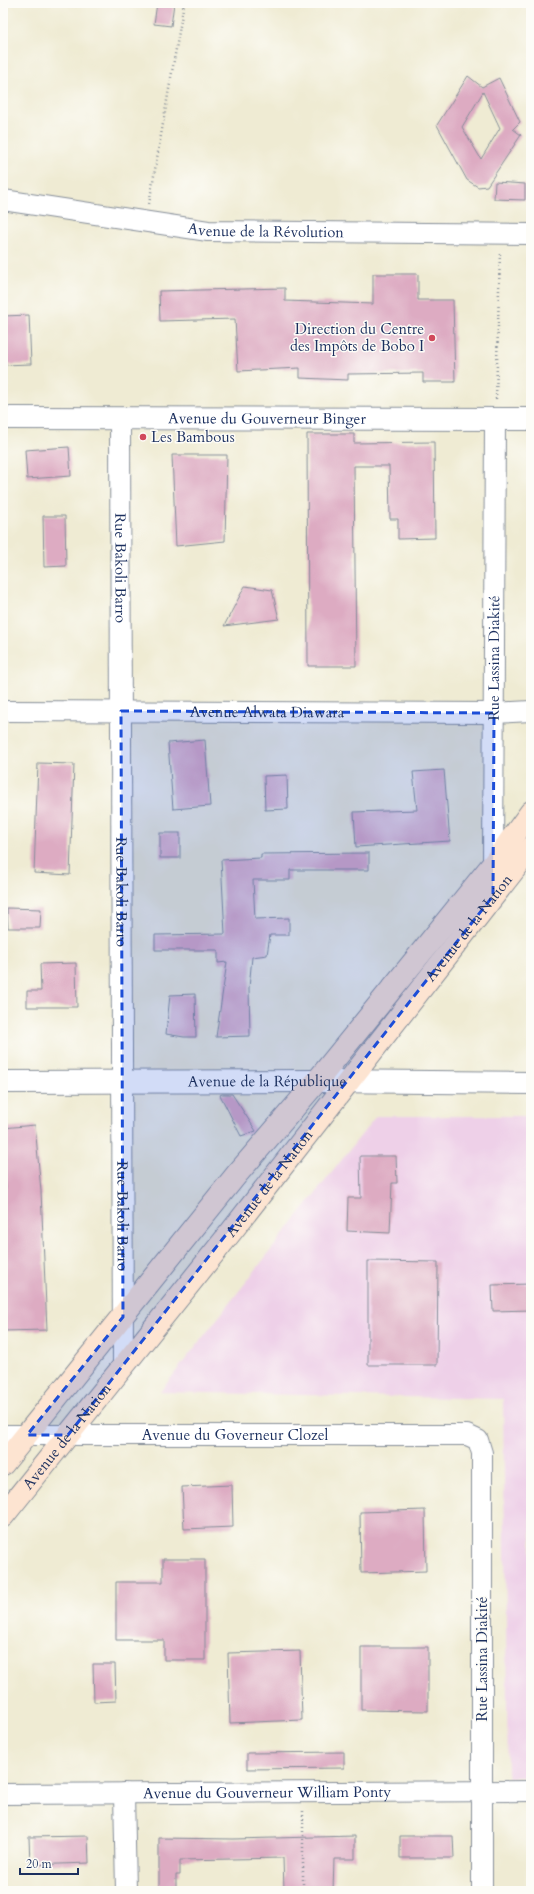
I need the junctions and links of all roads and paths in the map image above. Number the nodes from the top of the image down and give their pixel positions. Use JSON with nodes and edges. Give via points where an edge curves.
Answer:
{"nodes":[{"id":1,"x":184,"y":3,"type":"edge"},
{"id":2,"x":3,"y":200,"type":"edge"},
{"id":3,"x":146,"y":222,"type":"junction"},
{"id":4,"x":500,"y":234,"type":"junction"},
{"id":5,"x":531,"y":234,"type":"edge"},
{"id":6,"x":3,"y":418,"type":"edge"},
{"id":7,"x":120,"y":418,"type":"junction"},
{"id":8,"x":495,"y":419,"type":"junction"},
{"id":9,"x":531,"y":419,"type":"edge"},
{"id":10,"x":3,"y":711,"type":"edge"},
{"id":11,"x":531,"y":711,"type":"edge"},
{"id":12,"x":121,"y":712,"type":"junction"},
{"id":13,"x":494,"y":714,"type":"junction"},
{"id":14,"x":531,"y":812,"type":"edge"},
{"id":15,"x":531,"y":848,"type":"edge"},
{"id":16,"x":494,"y":864,"type":"junction"},
{"id":17,"x":493,"y":896,"type":"junction"},
{"id":18,"x":317,"y":1081,"type":"junction"},
{"id":19,"x":3,"y":1082,"type":"edge"},
{"id":20,"x":122,"y":1082,"type":"junction"},
{"id":21,"x":348,"y":1082,"type":"junction"},
{"id":22,"x":531,"y":1083,"type":"edge"},
{"id":23,"x":123,"y":1317,"type":"junction"},
{"id":24,"x":123,"y":1366,"type":"junction"},
{"id":25,"x":3,"y":1435,"type":"edge"},
{"id":26,"x":27,"y":1435,"type":"junction"},
{"id":27,"x":68,"y":1435,"type":"junction"},
{"id":28,"x":467,"y":1435,"type":"joint"},
{"id":29,"x":3,"y":1464,"type":"edge"},
{"id":30,"x":3,"y":1516,"type":"edge"},
{"id":31,"x":482,"y":1791,"type":"junction"},
{"id":32,"x":531,"y":1791,"type":"edge"},
{"id":33,"x":303,"y":1792,"type":"junction"},
{"id":34,"x":124,"y":1793,"type":"junction"},
{"id":35,"x":3,"y":1794,"type":"edge"},
{"id":36,"x":126,"y":1891,"type":"edge"},
{"id":37,"x":303,"y":1891,"type":"edge"},
{"id":38,"x":482,"y":1891,"type":"edge"}],
"edges":[{"from":1,"to":3,"type":"path"},
{"from":2,"to":3,"type":"street","name":"Avenue de la Révolution"},
{"from":3,"to":4,"type":"street","name":"Avenue de la Révolution","via":[[208,231]]},
{"from":4,"to":5,"type":"street","name":"Avenue de la Révolution"},
{"from":4,"to":8,"type":"path"},
{"from":6,"to":7,"type":"street","name":"Avenue du Gouverneur Binger"},
{"from":7,"to":8,"type":"street","name":"Avenue du Gouverneur Binger"},
{"from":7,"to":12,"type":"street","name":"Rue Bakoli Barro"},
{"from":8,"to":9,"type":"street","name":"Avenue du Gouverneur Binger"},
{"from":8,"to":13,"type":"street","name":"Rue Lassina Diakité"},
{"from":10,"to":12,"type":"street","name":"Avenue Alwata Diawara"},
{"from":11,"to":13,"type":"street","name":"Avenue Alwata Diawara"},
{"from":12,"to":13,"type":"street","name":"Avenue Alwata Diawara"},
{"from":12,"to":20,"type":"street","name":"Rue Bakoli Barro"},
{"from":13,"to":16,"type":"street","name":"Rue Lassina Diakité"},
{"from":14,"to":16,"type":"main road","name":"Avenue de la Nation"},
{"from":15,"to":17,"type":"main road","name":"Avenue de la Nation"},
{"from":16,"to":17,"type":"street","name":"Rue Lassina Diakité"},
{"from":16,"to":18,"type":"main road","name":"Avenue de la Nation"},
{"from":17,"to":21,"type":"main road","name":"Avenue de la Nation"},
{"from":18,"to":20,"type":"street","name":"Avenue de la République"},
{"from":18,"to":21,"type":"street","name":"Avenue de la République"},
{"from":18,"to":23,"type":"main road","name":"Avenue de la Nation","via":[[237,1174]]},
{"from":19,"to":20,"type":"street","name":"Avenue de la République"},
{"from":20,"to":23,"type":"street","name":"Rue Bakoli Barro"},
{"from":21,"to":22,"type":"street","name":"Avenue de la République"},
{"from":21,"to":24,"type":"main road","name":"Avenue de la Nation"},
{"from":23,"to":24,"type":"street","name":"Rue Bakoli Barro"},
{"from":23,"to":26,"type":"main road","name":"Avenue de la Nation"},
{"from":24,"to":27,"type":"main road","name":"Avenue de la Nation"},
{"from":25,"to":26,"type":"street","name":"Avenue du Governeur Clozel"},
{"from":26,"to":27,"type":"street","name":"Avenue du Governeur Clozel"},
{"from":26,"to":29,"type":"main road","name":"Avenue de la Nation"},
{"from":27,"to":28,"type":"street","name":"Avenue du Governeur Clozel"},
{"from":27,"to":30,"type":"main road","name":"Avenue de la Nation"},
{"from":28,"to":31,"type":"street","name":"Rue Lassina Diakité","via":[[478,1440],[482,1453]]},
{"from":31,"to":32,"type":"street","name":"Avenue du Gouverneur William Ponty"},
{"from":31,"to":33,"type":"street","name":"Avenue du Gouverneur William Ponty"},
{"from":31,"to":38,"type":"street","name":"Rue Lassina Diakité"},
{"from":33,"to":34,"type":"street","name":"Avenue du Gouverneur William Ponty"},
{"from":33,"to":37,"type":"path"},
{"from":34,"to":35,"type":"street","name":"Avenue du Gouverneur William Ponty"},
{"from":34,"to":36,"type":"street"}]}
